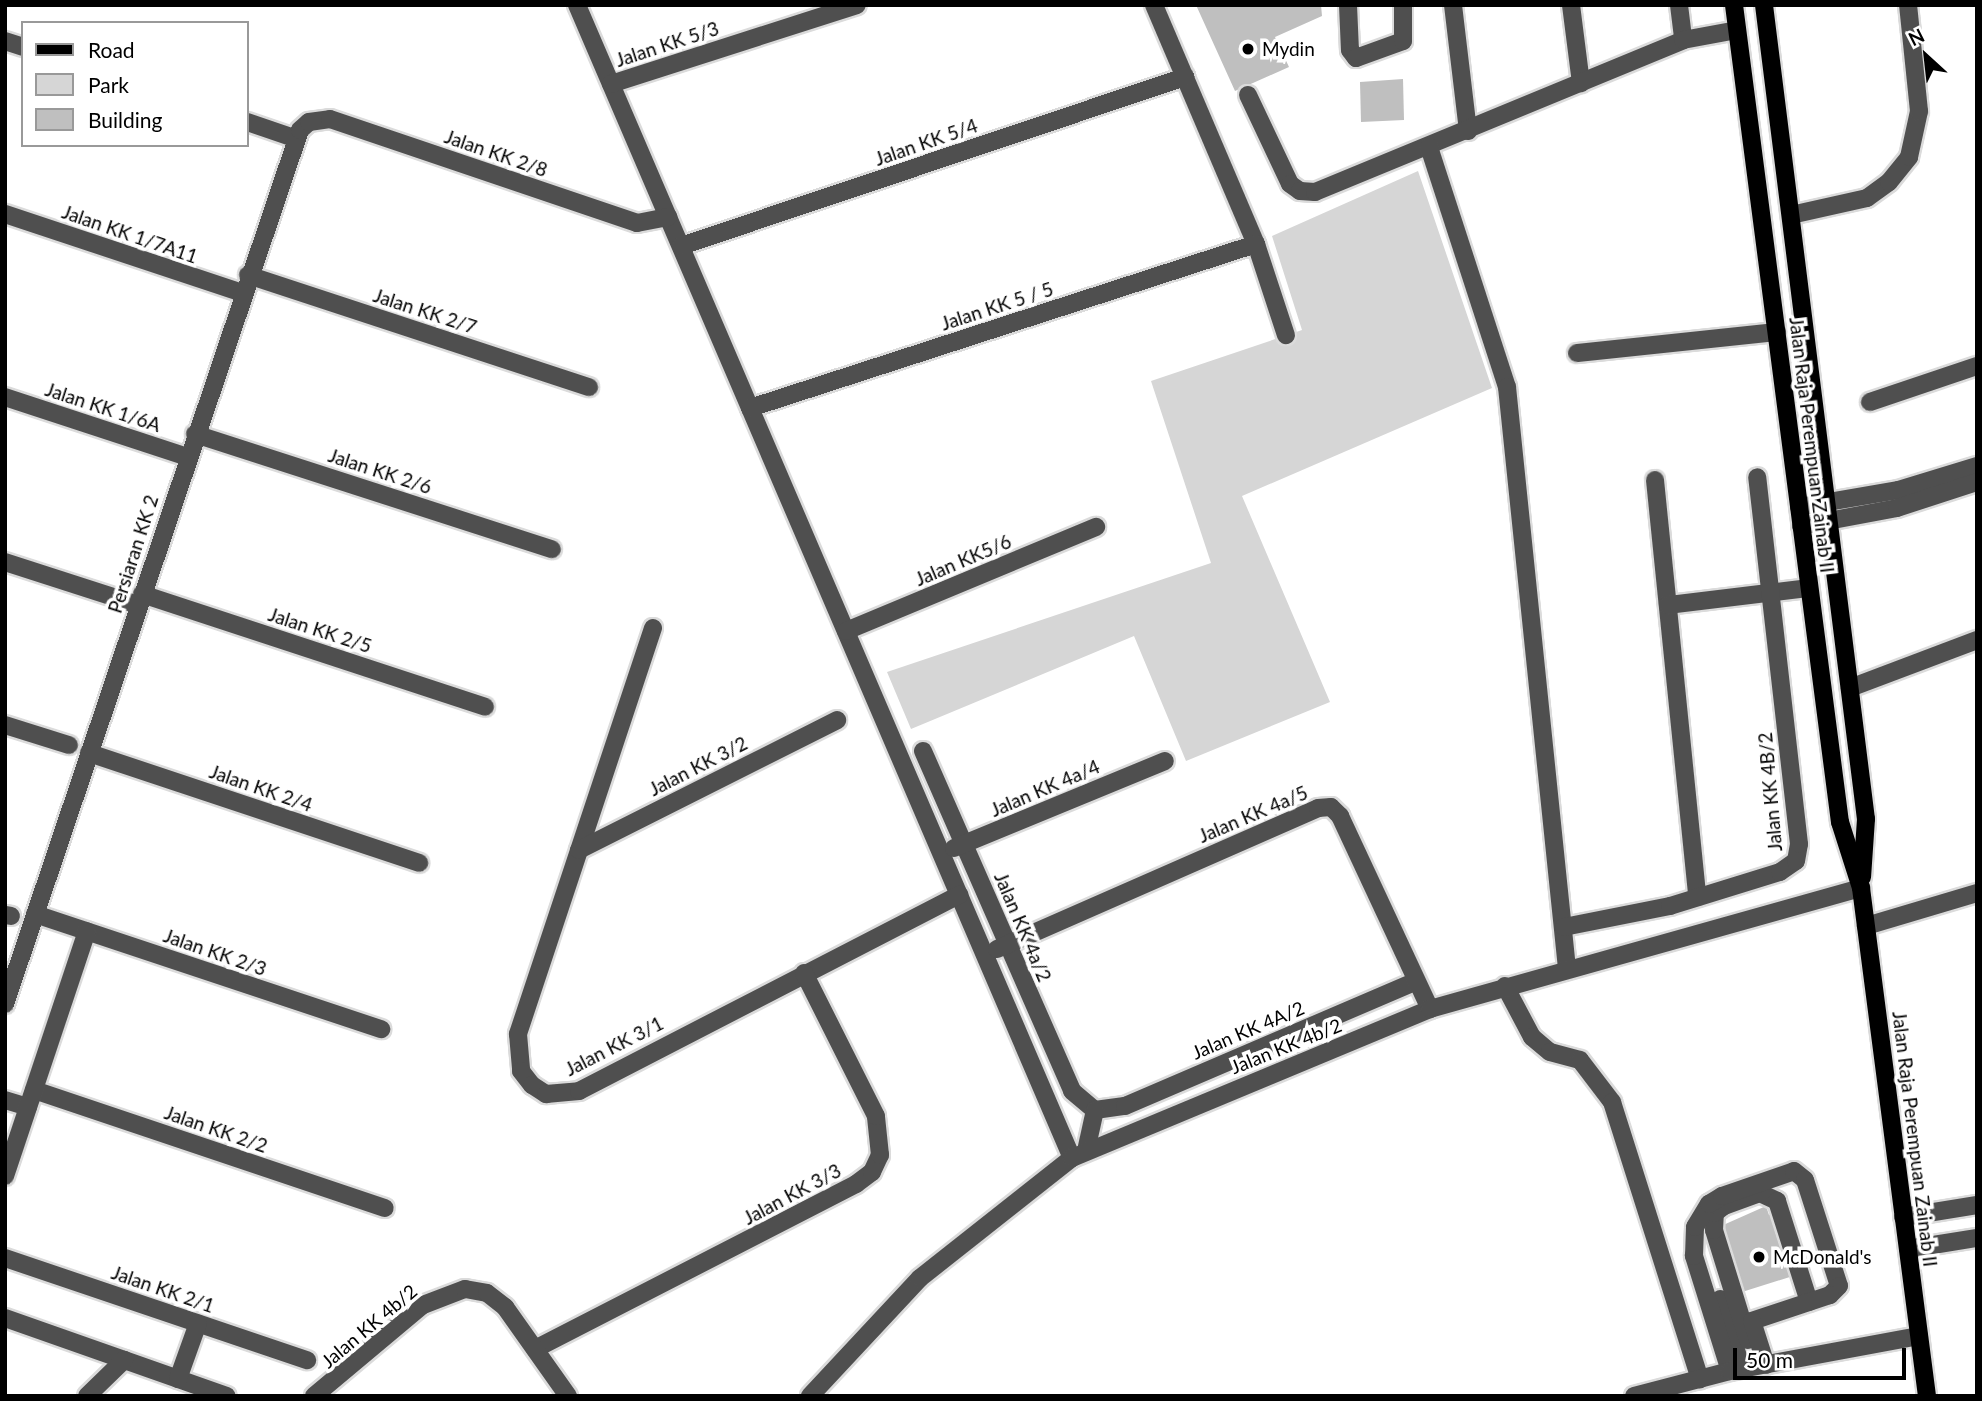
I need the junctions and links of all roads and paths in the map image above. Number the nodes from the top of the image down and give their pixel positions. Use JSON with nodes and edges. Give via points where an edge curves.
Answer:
{"nodes":[{"id":1,"x":578,"y":5,"type":"edge"},
{"id":2,"x":857,"y":5,"type":"edge"},
{"id":3,"x":1154,"y":5,"type":"edge"},
{"id":4,"x":1348,"y":5,"type":"edge"},
{"id":5,"x":1403,"y":5,"type":"edge"},
{"id":6,"x":1453,"y":5,"type":"edge"},
{"id":7,"x":1571,"y":5,"type":"edge"},
{"id":8,"x":1679,"y":5,"type":"edge"},
{"id":9,"x":1734,"y":5,"type":"edge"},
{"id":10,"x":1764,"y":5,"type":"edge"},
{"id":11,"x":1908,"y":5,"type":"edge"},
{"id":12,"x":1737,"y":30,"type":"junction"},
{"id":13,"x":1683,"y":40,"type":"junction"},
{"id":14,"x":1185,"y":78,"type":"junction"},
{"id":15,"x":1581,"y":83,"type":"junction"},
{"id":16,"x":611,"y":84,"type":"junction"},
{"id":17,"x":1248,"y":95,"type":"dead end"},
{"id":18,"x":248,"y":122,"type":"edge"},
{"id":19,"x":309,"y":122,"type":"joint"},
{"id":20,"x":1468,"y":131,"type":"junction"},
{"id":21,"x":294,"y":138,"type":"junction"},
{"id":22,"x":1429,"y":147,"type":"junction"},
{"id":23,"x":5,"y":214,"type":"edge"},
{"id":24,"x":1791,"y":215,"type":"junction"},
{"id":25,"x":668,"y":217,"type":"junction"},
{"id":26,"x":1256,"y":244,"type":"junction"},
{"id":27,"x":681,"y":247,"type":"junction"},
{"id":28,"x":248,"y":275,"type":"junction"},
{"id":29,"x":242,"y":293,"type":"junction"},
{"id":30,"x":1777,"y":332,"type":"junction"},
{"id":31,"x":1286,"y":335,"type":"dead end"},
{"id":32,"x":1577,"y":353,"type":"dead end"},
{"id":33,"x":1977,"y":366,"type":"edge"},
{"id":34,"x":589,"y":387,"type":"dead end"},
{"id":35,"x":5,"y":397,"type":"edge"},
{"id":36,"x":1870,"y":402,"type":"dead end"},
{"id":37,"x":750,"y":408,"type":"junction"},
{"id":38,"x":195,"y":433,"type":"junction"},
{"id":39,"x":187,"y":457,"type":"junction"},
{"id":40,"x":1977,"y":466,"type":"edge"},
{"id":41,"x":1757,"y":477,"type":"dead end"},
{"id":42,"x":1655,"y":480,"type":"dead end"},
{"id":43,"x":1977,"y":482,"type":"edge"},
{"id":44,"x":1828,"y":512,"type":"junction"},
{"id":45,"x":1800,"y":517,"type":"junction"},
{"id":46,"x":1096,"y":527,"type":"dead end"},
{"id":47,"x":552,"y":549,"type":"dead end"},
{"id":48,"x":5,"y":562,"type":"edge"},
{"id":49,"x":1810,"y":588,"type":"junction"},
{"id":50,"x":1770,"y":593,"type":"junction"},
{"id":51,"x":140,"y":600,"type":"junction"},
{"id":52,"x":1668,"y":605,"type":"junction"},
{"id":53,"x":653,"y":628,"type":"dead end"},
{"id":54,"x":846,"y":631,"type":"junction"},
{"id":55,"x":1977,"y":640,"type":"edge"},
{"id":56,"x":1850,"y":688,"type":"junction"},
{"id":57,"x":485,"y":707,"type":"dead end"},
{"id":58,"x":837,"y":720,"type":"dead end"},
{"id":59,"x":5,"y":725,"type":"edge"},
{"id":60,"x":69,"y":745,"type":"dead end"},
{"id":61,"x":923,"y":751,"type":"dead end"},
{"id":62,"x":89,"y":753,"type":"junction"},
{"id":63,"x":1164,"y":761,"type":"dead end"},
{"id":64,"x":964,"y":844,"type":"junction"},
{"id":65,"x":579,"y":850,"type":"junction"},
{"id":66,"x":941,"y":853,"type":"junction"},
{"id":67,"x":419,"y":863,"type":"dead end"},
{"id":68,"x":1861,"y":888,"type":"junction"},
{"id":69,"x":1977,"y":893,"type":"edge"},
{"id":70,"x":959,"y":895,"type":"junction"},
{"id":71,"x":1698,"y":897,"type":"junction"},
{"id":72,"x":35,"y":914,"type":"junction"},
{"id":73,"x":1866,"y":926,"type":"junction"},
{"id":74,"x":1564,"y":927,"type":"junction"},
{"id":75,"x":87,"y":931,"type":"junction"},
{"id":76,"x":1007,"y":944,"type":"junction"},
{"id":77,"x":985,"y":954,"type":"junction"},
{"id":78,"x":1567,"y":969,"type":"junction"},
{"id":79,"x":803,"y":974,"type":"junction"},
{"id":80,"x":1416,"y":981,"type":"junction"},
{"id":81,"x":1504,"y":986,"type":"junction"},
{"id":82,"x":5,"y":1004,"type":"edge"},
{"id":83,"x":1430,"y":1009,"type":"junction"},
{"id":84,"x":381,"y":1029,"type":"dead end"},
{"id":85,"x":31,"y":1099,"type":"junction"},
{"id":86,"x":5,"y":1100,"type":"edge"},
{"id":87,"x":1095,"y":1110,"type":"junction"},
{"id":88,"x":1079,"y":1154,"type":"junction"},
{"id":89,"x":5,"y":1176,"type":"edge"},
{"id":90,"x":1977,"y":1205,"type":"edge"},
{"id":91,"x":386,"y":1208,"type":"dead end"},
{"id":92,"x":1903,"y":1217,"type":"junction"},
{"id":93,"x":1977,"y":1238,"type":"edge"},
{"id":94,"x":1908,"y":1250,"type":"junction"},
{"id":95,"x":5,"y":1258,"type":"edge"},
{"id":96,"x":1809,"y":1302,"type":"junction"},
{"id":97,"x":5,"y":1318,"type":"edge"},
{"id":98,"x":198,"y":1324,"type":"junction"},
{"id":99,"x":1736,"y":1326,"type":"junction"},
{"id":100,"x":1919,"y":1336,"type":"junction"},
{"id":101,"x":536,"y":1349,"type":"junction"},
{"id":102,"x":124,"y":1360,"type":"junction"},
{"id":103,"x":307,"y":1360,"type":"dead end"},
{"id":104,"x":1749,"y":1368,"type":"junction"},
{"id":105,"x":178,"y":1379,"type":"junction"},
{"id":106,"x":1700,"y":1379,"type":"junction"},
{"id":107,"x":87,"y":1396,"type":"edge"},
{"id":108,"x":227,"y":1396,"type":"edge"},
{"id":109,"x":314,"y":1396,"type":"edge"},
{"id":110,"x":568,"y":1396,"type":"edge"},
{"id":111,"x":810,"y":1396,"type":"edge"},
{"id":112,"x":1634,"y":1396,"type":"edge"},
{"id":113,"x":1927,"y":1396,"type":"edge"}],
"edges":[{"from":1,"to":16,"type":"street"},
{"from":2,"to":16,"type":"street","name":"Jalan KK 5/3"},
{"from":3,"to":14,"type":"street"},
{"from":4,"to":5,"type":"street","via":[[1350,50],[1356,58],[1403,41]]},
{"from":6,"to":20,"type":"street"},
{"from":7,"to":15,"type":"street"},
{"from":8,"to":13,"type":"street"},
{"from":9,"to":12,"type":"main road","name":"Jalan Raja Perempuan Zainab II"},
{"from":10,"to":24,"type":"main road","name":"Jalan Raja Perempuan Zainab II"},
{"from":11,"to":24,"type":"street","via":[[1919,111],[1909,157],[1889,182],[1867,198]]},
{"from":12,"to":13,"type":"street"},
{"from":12,"to":30,"type":"main road","name":"Jalan Raja Perempuan Zainab II"},
{"from":13,"to":15,"type":"street"},
{"from":14,"to":26,"type":"street"},
{"from":14,"to":27,"type":"street","name":"Jalan KK 5/4"},
{"from":15,"to":20,"type":"street"},
{"from":16,"to":25,"type":"street"},
{"from":17,"to":22,"type":"street","via":[[1283,172],[1300,191],[1330,189]]},
{"from":18,"to":21,"type":"street"},
{"from":19,"to":21,"type":"street","name":"Persiaran KK 2"},
{"from":19,"to":25,"type":"street","name":"Jalan KK 2/8","via":[[330,119],[637,223]]},
{"from":20,"to":22,"type":"street"},
{"from":21,"to":28,"type":"street","name":"Persiaran KK 2"},
{"from":22,"to":74,"type":"street","via":[[1504,370],[1525,525]]},
{"from":23,"to":29,"type":"street","name":"Jalan KK 1/7A11"},
{"from":24,"to":44,"type":"main road","name":"Jalan Raja Perempuan Zainab II"},
{"from":25,"to":27,"type":"street"},
{"from":26,"to":31,"type":"street"},
{"from":26,"to":37,"type":"street","name":"Jalan KK 5 / 5"},
{"from":27,"to":37,"type":"street"},
{"from":28,"to":29,"type":"street","name":"Persiaran KK 2"},
{"from":28,"to":34,"type":"street","name":"Jalan KK 2/7"},
{"from":29,"to":38,"type":"street","name":"Persiaran KK 2"},
{"from":30,"to":32,"type":"street"},
{"from":30,"to":45,"type":"main road","name":"Jalan Raja Perempuan Zainab II"},
{"from":33,"to":36,"type":"street"},
{"from":35,"to":39,"type":"street","name":"Jalan KK 1/6A"},
{"from":37,"to":54,"type":"street"},
{"from":38,"to":39,"type":"street","name":"Persiaran KK 2"},
{"from":38,"to":47,"type":"street","name":"Jalan KK 2/6"},
{"from":39,"to":51,"type":"street","name":"Persiaran KK 2"},
{"from":40,"to":44,"type":"street"},
{"from":41,"to":50,"type":"street","name":"Jalan KK 4B/2"},
{"from":42,"to":52,"type":"street"},
{"from":43,"to":44,"type":"street","via":[[1897,508]]},
{"from":44,"to":45,"type":"street"},
{"from":44,"to":56,"type":"main road","name":"Jalan Raja Perempuan Zainab II"},
{"from":45,"to":49,"type":"main road","name":"Jalan Raja Perempuan Zainab II"},
{"from":46,"to":54,"type":"street","name":"Jalan KK5/6"},
{"from":48,"to":51,"type":"street","name":"Jalan KK 2/5"},
{"from":49,"to":50,"type":"street"},
{"from":49,"to":68,"type":"main road","name":"Jalan Raja Perempuan Zainab II","via":[[1840,822]]},
{"from":50,"to":52,"type":"street"},
{"from":50,"to":71,"type":"street","name":"Jalan KK 4B/2","via":[[1799,853],[1780,872]]},
{"from":51,"to":57,"type":"street","name":"Jalan KK 2/5"},
{"from":51,"to":62,"type":"street","name":"Persiaran KK 2"},
{"from":52,"to":71,"type":"street"},
{"from":53,"to":65,"type":"street","name":"Jalan KK 3/1"},
{"from":54,"to":66,"type":"street"},
{"from":55,"to":56,"type":"street"},
{"from":56,"to":68,"type":"main road","name":"Jalan Raja Perempuan Zainab II","via":[[1866,819]]},
{"from":58,"to":65,"type":"street","name":"Jalan KK 3/2"},
{"from":59,"to":60,"type":"street"},
{"from":61,"to":64,"type":"street","name":"Jalan KK 4a/2"},
{"from":62,"to":67,"type":"street","name":"Jalan KK 2/4"},
{"from":62,"to":72,"type":"street","name":"Persiaran KK 2"},
{"from":63,"to":64,"type":"street","name":"Jalan KK 4a/4"},
{"from":64,"to":66,"type":"street","name":"Jalan KK 4a/4"},
{"from":64,"to":76,"type":"street","name":"Jalan KK 4a/2"},
{"from":65,"to":79,"type":"street","name":"Jalan KK 3/1","via":[[518,1034],[521,1071],[546,1094],[579,1091]]},
{"from":66,"to":70,"type":"street"},
{"from":68,"to":73,"type":"main road","name":"Jalan Raja Perempuan Zainab II"},
{"from":68,"to":78,"type":"street","name":"Jalan KK 4b/2"},
{"from":69,"to":73,"type":"street"},
{"from":70,"to":77,"type":"street"},
{"from":70,"to":79,"type":"street","name":"Jalan KK 3/1"},
{"from":71,"to":74,"type":"street","name":"Jalan KK 4B/2"},
{"from":72,"to":75,"type":"street","name":"Jalan KK 2/3"},
{"from":72,"to":82,"type":"street","name":"Persiaran KK 2"},
{"from":73,"to":92,"type":"main road","name":"Jalan Raja Perempuan Zainab II"},
{"from":74,"to":78,"type":"street"},
{"from":75,"to":84,"type":"street","name":"Jalan KK 2/3"},
{"from":75,"to":85,"type":"street"},
{"from":76,"to":77,"type":"street","name":"Jalan KK 4a/5"},
{"from":76,"to":80,"type":"street","name":"Jalan KK 4a/5","via":[[1318,808],[1331,807],[1340,816]]},
{"from":76,"to":87,"type":"street","name":"Jalan KK 4a/2","via":[[1072,1091]]},
{"from":77,"to":88,"type":"street"},
{"from":78,"to":81,"type":"street","name":"Jalan KK 4b/2"},
{"from":79,"to":101,"type":"street","name":"Jalan KK 3/3","via":[[876,1116],[880,1155],[872,1172]]},
{"from":80,"to":83,"type":"street","name":"Jalan KK 4a/5"},
{"from":80,"to":87,"type":"street","name":"Jalan KK 4A/2","via":[[1125,1106]]},
{"from":81,"to":83,"type":"street","name":"Jalan KK 4b/2"},
{"from":81,"to":106,"type":"street","via":[[1532,1037],[1550,1052],[1580,1060],[1612,1102]]},
{"from":83,"to":88,"type":"street","name":"Jalan KK 4b/2"},
{"from":85,"to":86,"type":"street","name":"Jalan KK 2/2"},
{"from":85,"to":89,"type":"street"},
{"from":85,"to":91,"type":"street","name":"Jalan KK 2/2"},
{"from":87,"to":88,"type":"street"},
{"from":88,"to":111,"type":"street","name":"Jalan KK 4b/2","via":[[920,1278]]},
{"from":90,"to":92,"type":"street"},
{"from":92,"to":94,"type":"main road","name":"Jalan Raja Perempuan Zainab II"},
{"from":93,"to":94,"type":"street"},
{"from":94,"to":100,"type":"main road","name":"Jalan Raja Perempuan Zainab II"},
{"from":95,"to":98,"type":"street","name":"Jalan KK 2/1"},
{"from":96,"to":99,"type":"street"},
{"from":96,"to":99,"type":"street","via":[[1773,1197],[1755,1194],[1716,1213],[1714,1230]]},
{"from":96,"to":99,"type":"street","via":[[1835,1291],[1840,1280],[1805,1180],[1794,1171],[1721,1196],[1700,1215],[1692,1241],[1694,1256]]},
{"from":97,"to":102,"type":"street"},
{"from":98,"to":103,"type":"street","name":"Jalan KK 2/1"},
{"from":98,"to":105,"type":"street"},
{"from":99,"to":104,"type":"street"},
{"from":99,"to":104,"type":"street"},
{"from":100,"to":104,"type":"street"},
{"from":100,"to":113,"type":"main road","name":"Jalan Raja Perempuan Zainab II"},
{"from":101,"to":109,"type":"street","name":"Jalan KK 4b/2","via":[[505,1307],[487,1293],[465,1289],[423,1306]]},
{"from":101,"to":110,"type":"street","name":"Jalan KK 4b/2"},
{"from":102,"to":105,"type":"street"},
{"from":102,"to":107,"type":"street"},
{"from":104,"to":106,"type":"street"},
{"from":105,"to":108,"type":"street"},
{"from":106,"to":112,"type":"street"}]}
